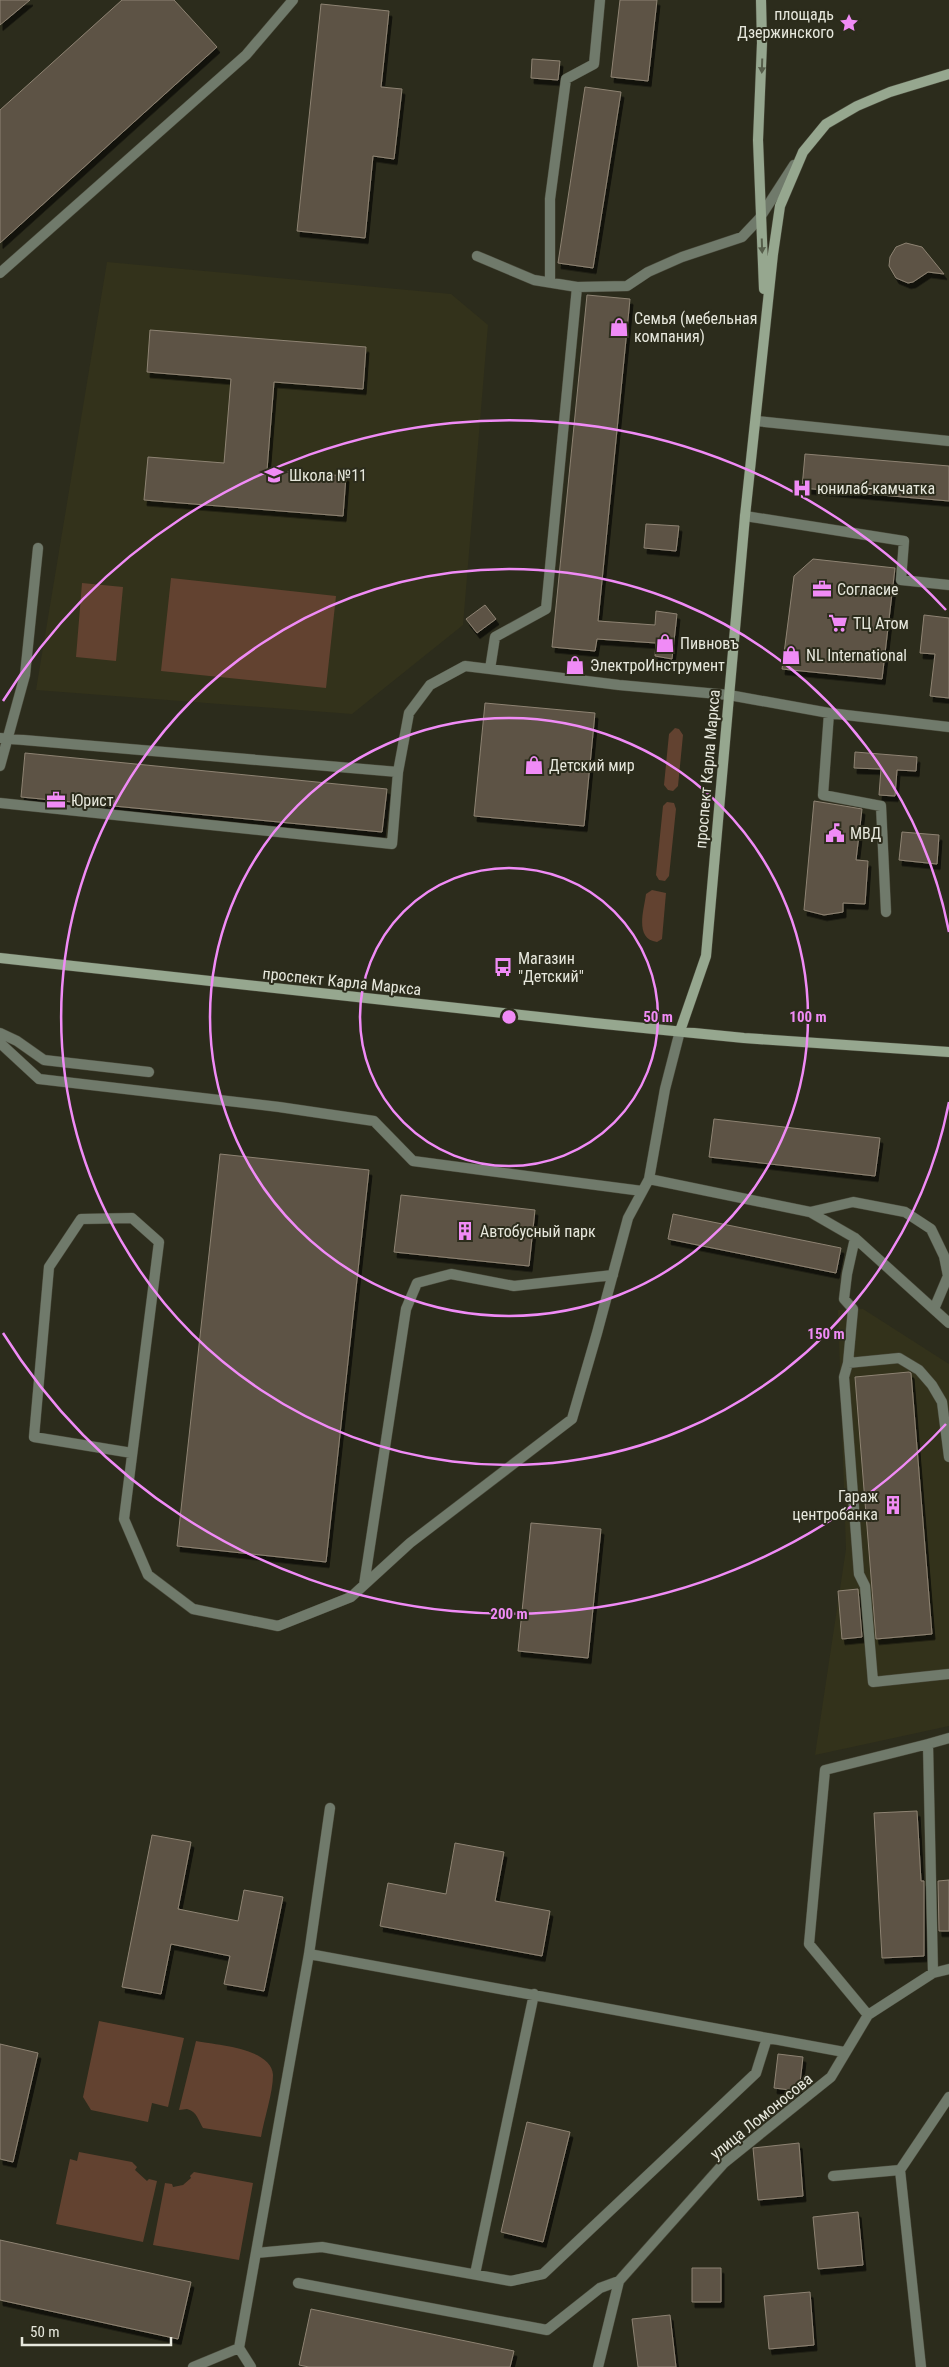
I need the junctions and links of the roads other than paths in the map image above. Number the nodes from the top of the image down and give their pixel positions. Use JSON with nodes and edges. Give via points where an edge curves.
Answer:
{"nodes":[{"id":1,"x":293,"y":0,"type":"edge"},
{"id":2,"x":600,"y":0,"type":"edge"},
{"id":3,"x":761,"y":0,"type":"edge"},
{"id":4,"x":949,"y":74,"type":"edge"},
{"id":5,"x":803,"y":152,"type":"junction"},
{"id":6,"x":761,"y":216,"type":"junction"},
{"id":7,"x":477,"y":256,"type":"dead end"},
{"id":8,"x":0,"y":273,"type":"edge"},
{"id":9,"x":550,"y":282,"type":"junction"},
{"id":10,"x":576,"y":287,"type":"junction"},
{"id":11,"x":766,"y":326,"type":"junction"},
{"id":12,"x":756,"y":421,"type":"junction"},
{"id":13,"x":949,"y":442,"type":"edge"},
{"id":14,"x":745,"y":516,"type":"junction"},
{"id":15,"x":38,"y":548,"type":"dead end"},
{"id":16,"x":949,"y":585,"type":"edge"},
{"id":17,"x":490,"y":669,"type":"junction"},
{"id":18,"x":729,"y":695,"type":"junction"},
{"id":19,"x":829,"y":713,"type":"junction"},
{"id":20,"x":949,"y":727,"type":"edge"},
{"id":21,"x":4,"y":738,"type":"edge"},
{"id":22,"x":0,"y":766,"type":"edge"},
{"id":23,"x":398,"y":772,"type":"junction"},
{"id":24,"x":0,"y":803,"type":"edge"},
{"id":25,"x":886,"y":912,"type":"dead end"},
{"id":26,"x":0,"y":958,"type":"edge"},
{"id":27,"x":680,"y":1031,"type":"junction"},
{"id":28,"x":0,"y":1033,"type":"edge"},
{"id":29,"x":0,"y":1043,"type":"edge"},
{"id":30,"x":949,"y":1052,"type":"edge"},
{"id":31,"x":149,"y":1072,"type":"dead end"},
{"id":32,"x":648,"y":1179,"type":"junction"},
{"id":33,"x":642,"y":1191,"type":"junction"},
{"id":34,"x":810,"y":1212,"type":"junction"},
{"id":35,"x":855,"y":1238,"type":"junction"},
{"id":36,"x":613,"y":1275,"type":"junction"},
{"id":37,"x":934,"y":1309,"type":"junction"},
{"id":38,"x":949,"y":1323,"type":"edge"},
{"id":39,"x":848,"y":1363,"type":"junction"},
{"id":40,"x":132,"y":1453,"type":"junction"},
{"id":41,"x":949,"y":1457,"type":"edge"},
{"id":42,"x":364,"y":1584,"type":"junction"},
{"id":43,"x":949,"y":1674,"type":"edge"},
{"id":44,"x":949,"y":1738,"type":"edge"},
{"id":45,"x":928,"y":1744,"type":"junction"},
{"id":46,"x":330,"y":1808,"type":"dead end"},
{"id":47,"x":310,"y":1954,"type":"junction"},
{"id":48,"x":949,"y":1969,"type":"edge"},
{"id":49,"x":933,"y":1973,"type":"junction"},
{"id":50,"x":534,"y":1994,"type":"junction"},
{"id":51,"x":868,"y":2016,"type":"junction"},
{"id":52,"x":767,"y":2038,"type":"junction"},
{"id":53,"x":844,"y":2052,"type":"junction"},
{"id":54,"x":949,"y":2097,"type":"edge"},
{"id":55,"x":900,"y":2170,"type":"junction"},
{"id":56,"x":834,"y":2176,"type":"dead end"},
{"id":57,"x":256,"y":2253,"type":"junction"},
{"id":58,"x":475,"y":2274,"type":"junction"},
{"id":59,"x":619,"y":2281,"type":"junction"},
{"id":60,"x":298,"y":2283,"type":"dead end"},
{"id":61,"x":239,"y":2348,"type":"junction"},
{"id":62,"x":193,"y":2367,"type":"edge"},
{"id":63,"x":251,"y":2367,"type":"edge"},
{"id":64,"x":598,"y":2367,"type":"edge"},
{"id":65,"x":921,"y":2367,"type":"edge"}],
"edges":[{"from":1,"to":8,"type":"lane","via":[[246,54]]},
{"from":2,"to":9,"type":"lane","via":[[594,64],[566,79],[550,199]]},
{"from":3,"to":6,"type":"main road","one_way":true,"via":[[758,140]]},
{"from":4,"to":5,"type":"main road","via":[[890,92],[836,117],[813,137]]},
{"from":5,"to":6,"type":"lane"},
{"from":5,"to":11,"type":"main road","via":[[778,217]]},
{"from":6,"to":10,"type":"lane","via":[[742,237],[682,257],[648,272],[627,286]]},
{"from":6,"to":11,"type":"main road","one_way":true},
{"from":7,"to":9,"type":"lane","via":[[534,280]]},
{"from":9,"to":10,"type":"lane"},
{"from":10,"to":17,"type":"lane","via":[[546,610],[495,637]]},
{"from":11,"to":12,"type":"main road","name":"проспект Карла Маркса"},
{"from":12,"to":13,"type":"lane"},
{"from":12,"to":14,"type":"main road","name":"проспект Карла Маркса"},
{"from":14,"to":16,"type":"lane","via":[[904,541],[901,580]]},
{"from":14,"to":18,"type":"main road","name":"проспект Карла Маркса"},
{"from":15,"to":21,"type":"lane","via":[[25,675]]},
{"from":17,"to":18,"type":"lane"},
{"from":17,"to":23,"type":"lane","via":[[465,666],[430,685],[409,713]]},
{"from":18,"to":19,"type":"lane"},
{"from":18,"to":27,"type":"main road","name":"проспект Карла Маркса","via":[[706,956]]},
{"from":19,"to":20,"type":"lane"},
{"from":19,"to":25,"type":"lane","via":[[823,795],[880,806]]},
{"from":21,"to":22,"type":"lane"},
{"from":21,"to":23,"type":"lane"},
{"from":23,"to":24,"type":"lane","via":[[392,844]]},
{"from":26,"to":27,"type":"main road","name":"проспект Карла Маркса"},
{"from":27,"to":30,"type":"main road","name":"проспект Карла Маркса"},
{"from":27,"to":32,"type":"lane"},
{"from":28,"to":31,"type":"lane","via":[[18,1041],[44,1060]]},
{"from":29,"to":33,"type":"lane","via":[[39,1078],[374,1121],[413,1161]]},
{"from":32,"to":33,"type":"lane"},
{"from":32,"to":34,"type":"lane"},
{"from":33,"to":36,"type":"lane","via":[[628,1218]]},
{"from":34,"to":35,"type":"lane"},
{"from":34,"to":37,"type":"lane","via":[[853,1202],[905,1212],[931,1230],[944,1256],[948,1276]]},
{"from":35,"to":37,"type":"lane"},
{"from":35,"to":39,"type":"lane","via":[[844,1298],[853,1309]]},
{"from":36,"to":42,"type":"lane","via":[[572,1419],[410,1543]]},
{"from":36,"to":42,"type":"lane","via":[[514,1286],[451,1274],[417,1283],[406,1309]]},
{"from":37,"to":38,"type":"lane"},
{"from":39,"to":41,"type":"lane","via":[[899,1358],[919,1370],[942,1402]]},
{"from":39,"to":43,"type":"lane","via":[[844,1378],[859,1574],[865,1586],[873,1682]]},
{"from":40,"to":40,"type":"lane","via":[[159,1242],[132,1218],[81,1219],[49,1267],[34,1437]]},
{"from":40,"to":42,"type":"lane","via":[[124,1519],[148,1575],[194,1609],[278,1626],[351,1597]]},
{"from":44,"to":45,"type":"lane"},
{"from":45,"to":49,"type":"lane"},
{"from":45,"to":51,"type":"lane","via":[[824,1770],[809,1944]]},
{"from":46,"to":47,"type":"lane"},
{"from":47,"to":50,"type":"lane"},
{"from":47,"to":57,"type":"lane"},
{"from":48,"to":49,"type":"lane","name":"улица Ломоносова"},
{"from":49,"to":51,"type":"lane","name":"улица Ломоносова"},
{"from":50,"to":52,"type":"lane"},
{"from":50,"to":58,"type":"lane"},
{"from":51,"to":53,"type":"lane","name":"улица Ломоносова"},
{"from":52,"to":53,"type":"lane"},
{"from":52,"to":58,"type":"lane","via":[[756,2073],[543,2274],[511,2281]]},
{"from":53,"to":59,"type":"lane","name":"улица Ломоносова","via":[[831,2077],[724,2163]]},
{"from":54,"to":55,"type":"lane"},
{"from":55,"to":56,"type":"lane"},
{"from":55,"to":65,"type":"lane"},
{"from":57,"to":58,"type":"lane","via":[[322,2247]]},
{"from":57,"to":61,"type":"lane"},
{"from":59,"to":60,"type":"lane","via":[[600,2288],[547,2330]]},
{"from":59,"to":64,"type":"lane","name":"улица Ломоносова"},
{"from":61,"to":62,"type":"lane"},
{"from":61,"to":63,"type":"lane"}]}
